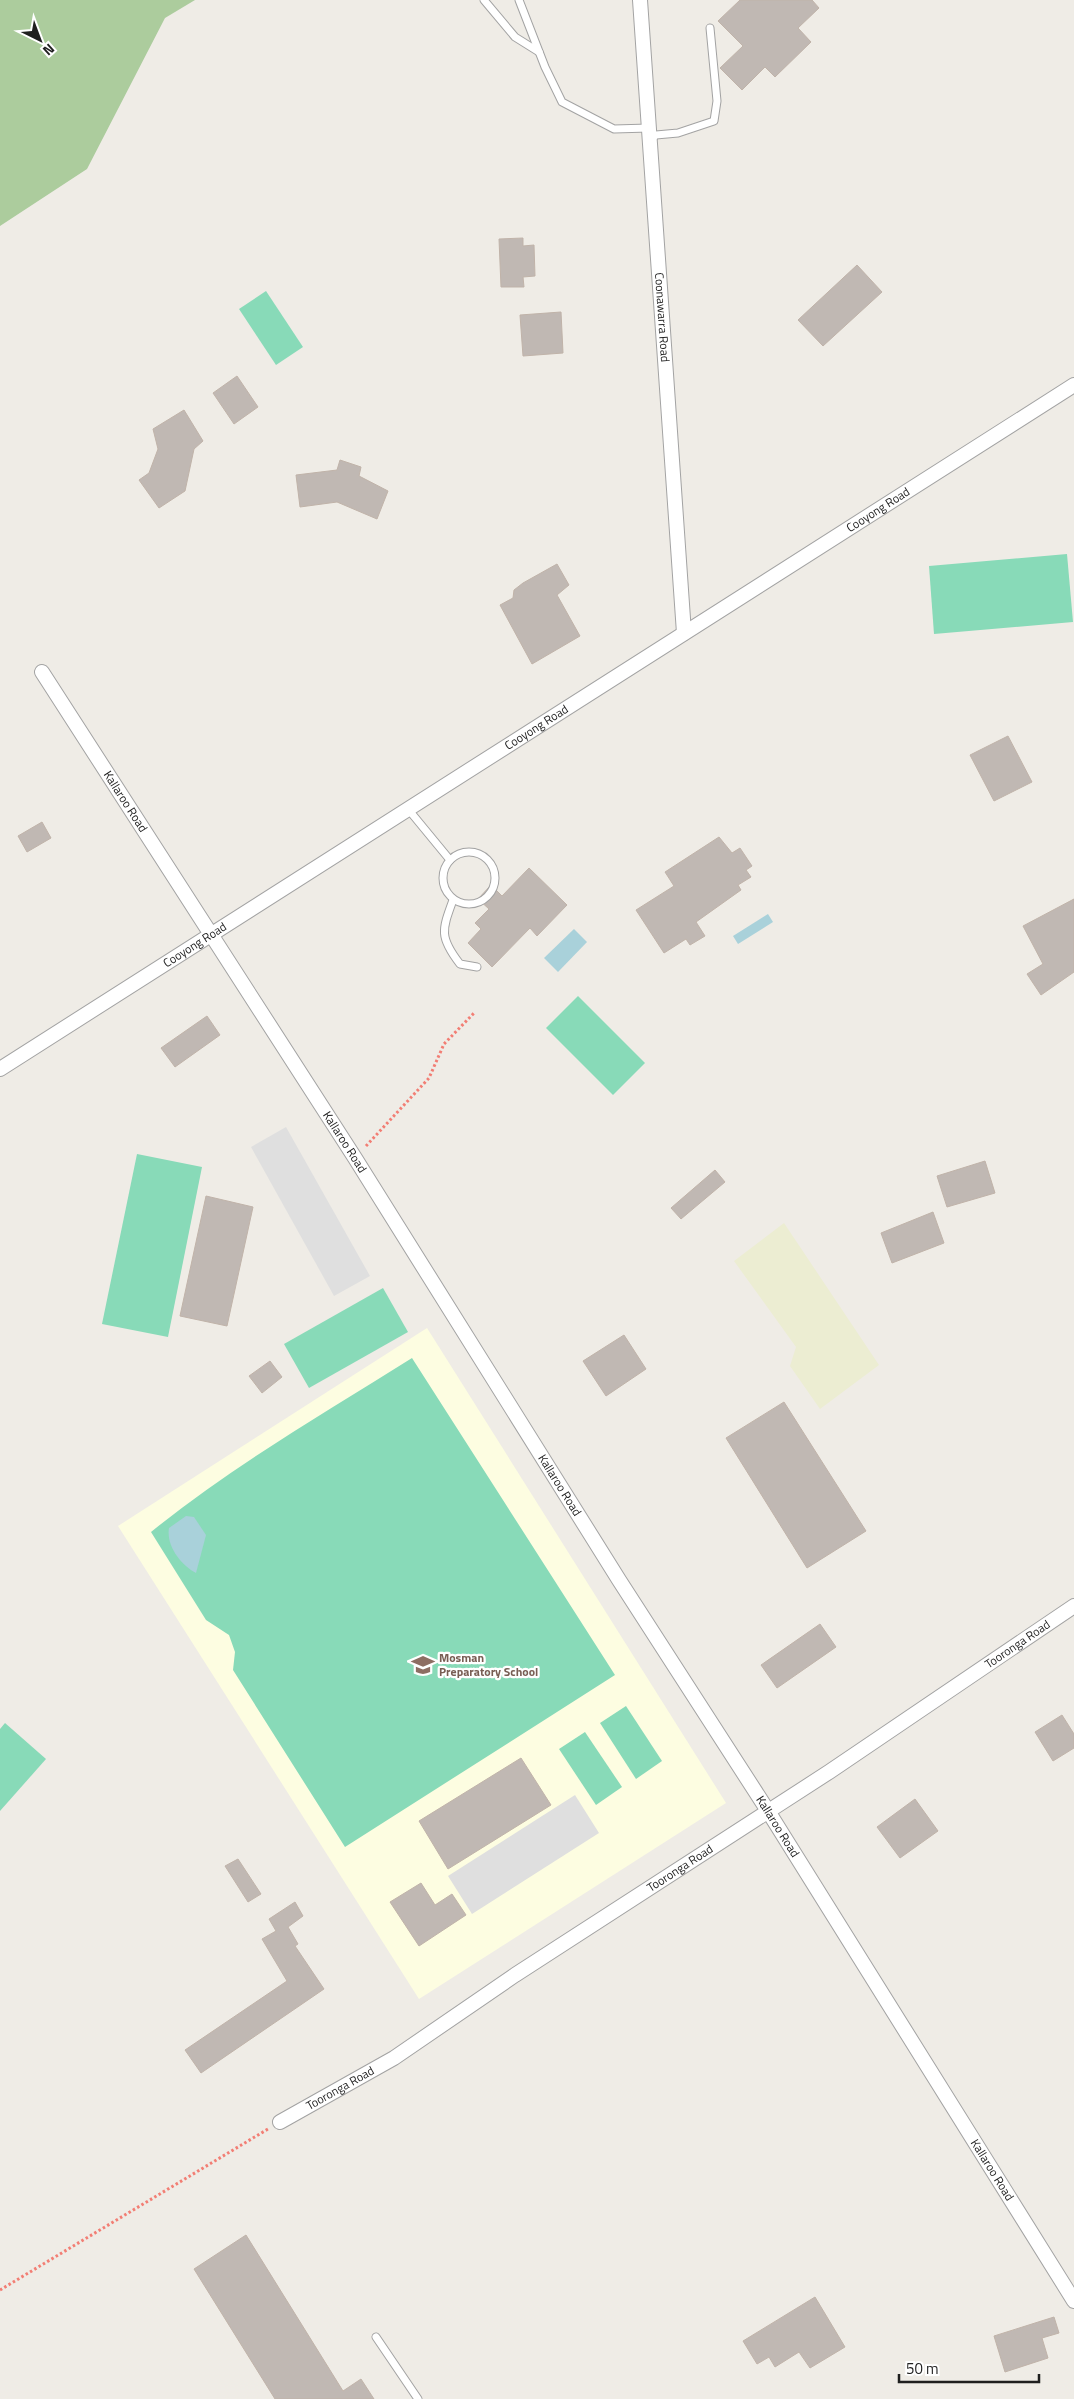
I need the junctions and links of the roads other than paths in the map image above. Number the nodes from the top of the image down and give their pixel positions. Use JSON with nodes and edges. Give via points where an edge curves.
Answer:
{"nodes":[{"id":1,"x":484,"y":0,"type":"edge"},
{"id":2,"x":519,"y":0,"type":"edge"},
{"id":3,"x":640,"y":0,"type":"edge"},
{"id":4,"x":710,"y":28,"type":"dead end"},
{"id":5,"x":539,"y":53,"type":"junction"},
{"id":6,"x":649,"y":135,"type":"junction"},
{"id":7,"x":1074,"y":385,"type":"edge"},
{"id":8,"x":684,"y":633,"type":"junction"},
{"id":9,"x":42,"y":672,"type":"dead end"},
{"id":10,"x":408,"y":809,"type":"junction"},
{"id":11,"x":450,"y":860,"type":"junction"},
{"id":12,"x":453,"y":900,"type":"junction"},
{"id":13,"x":211,"y":935,"type":"junction"},
{"id":14,"x":477,"y":967,"type":"dead end"},
{"id":15,"x":0,"y":1069,"type":"edge"},
{"id":16,"x":1074,"y":1606,"type":"edge"},
{"id":17,"x":768,"y":1811,"type":"junction"},
{"id":18,"x":280,"y":2122,"type":"road end"},
{"id":19,"x":1074,"y":2300,"type":"edge"},
{"id":20,"x":376,"y":2337,"type":"dead end"},
{"id":21,"x":418,"y":2399,"type":"edge"}],
"edges":[{"from":1,"to":5,"type":"lane","via":[[515,37]]},
{"from":2,"to":5,"type":"lane"},
{"from":3,"to":6,"type":"street","name":"Coonawarra Road"},
{"from":4,"to":6,"type":"lane","via":[[718,101],[714,121],[678,133]]},
{"from":5,"to":6,"type":"lane","via":[[562,102],[614,129]]},
{"from":6,"to":8,"type":"street","name":"Coonawarra Road"},
{"from":7,"to":8,"type":"street","name":"Cooyong Road"},
{"from":8,"to":10,"type":"street","name":"Cooyong Road"},
{"from":9,"to":13,"type":"street","name":"Kallaroo Road"},
{"from":10,"to":11,"type":"lane"},
{"from":10,"to":13,"type":"street","name":"Cooyong Road"},
{"from":11,"to":12,"type":"lane","via":[[442,877],[444,888]]},
{"from":11,"to":12,"type":"lane","via":[[471,852],[483,856],[490,862],[495,877],[492,891],[482,901],[465,905]]},
{"from":12,"to":14,"type":"lane","via":[[443,932],[448,948],[460,964]]},
{"from":13,"to":15,"type":"street","name":"Cooyong Road"},
{"from":13,"to":17,"type":"street","name":"Kallaroo Road"},
{"from":16,"to":17,"type":"street","name":"Tooronga Road"},
{"from":17,"to":18,"type":"street","name":"Tooronga Road","via":[[515,1975],[394,2058]]},
{"from":17,"to":19,"type":"street","name":"Kallaroo Road"},
{"from":20,"to":21,"type":"lane"}]}
